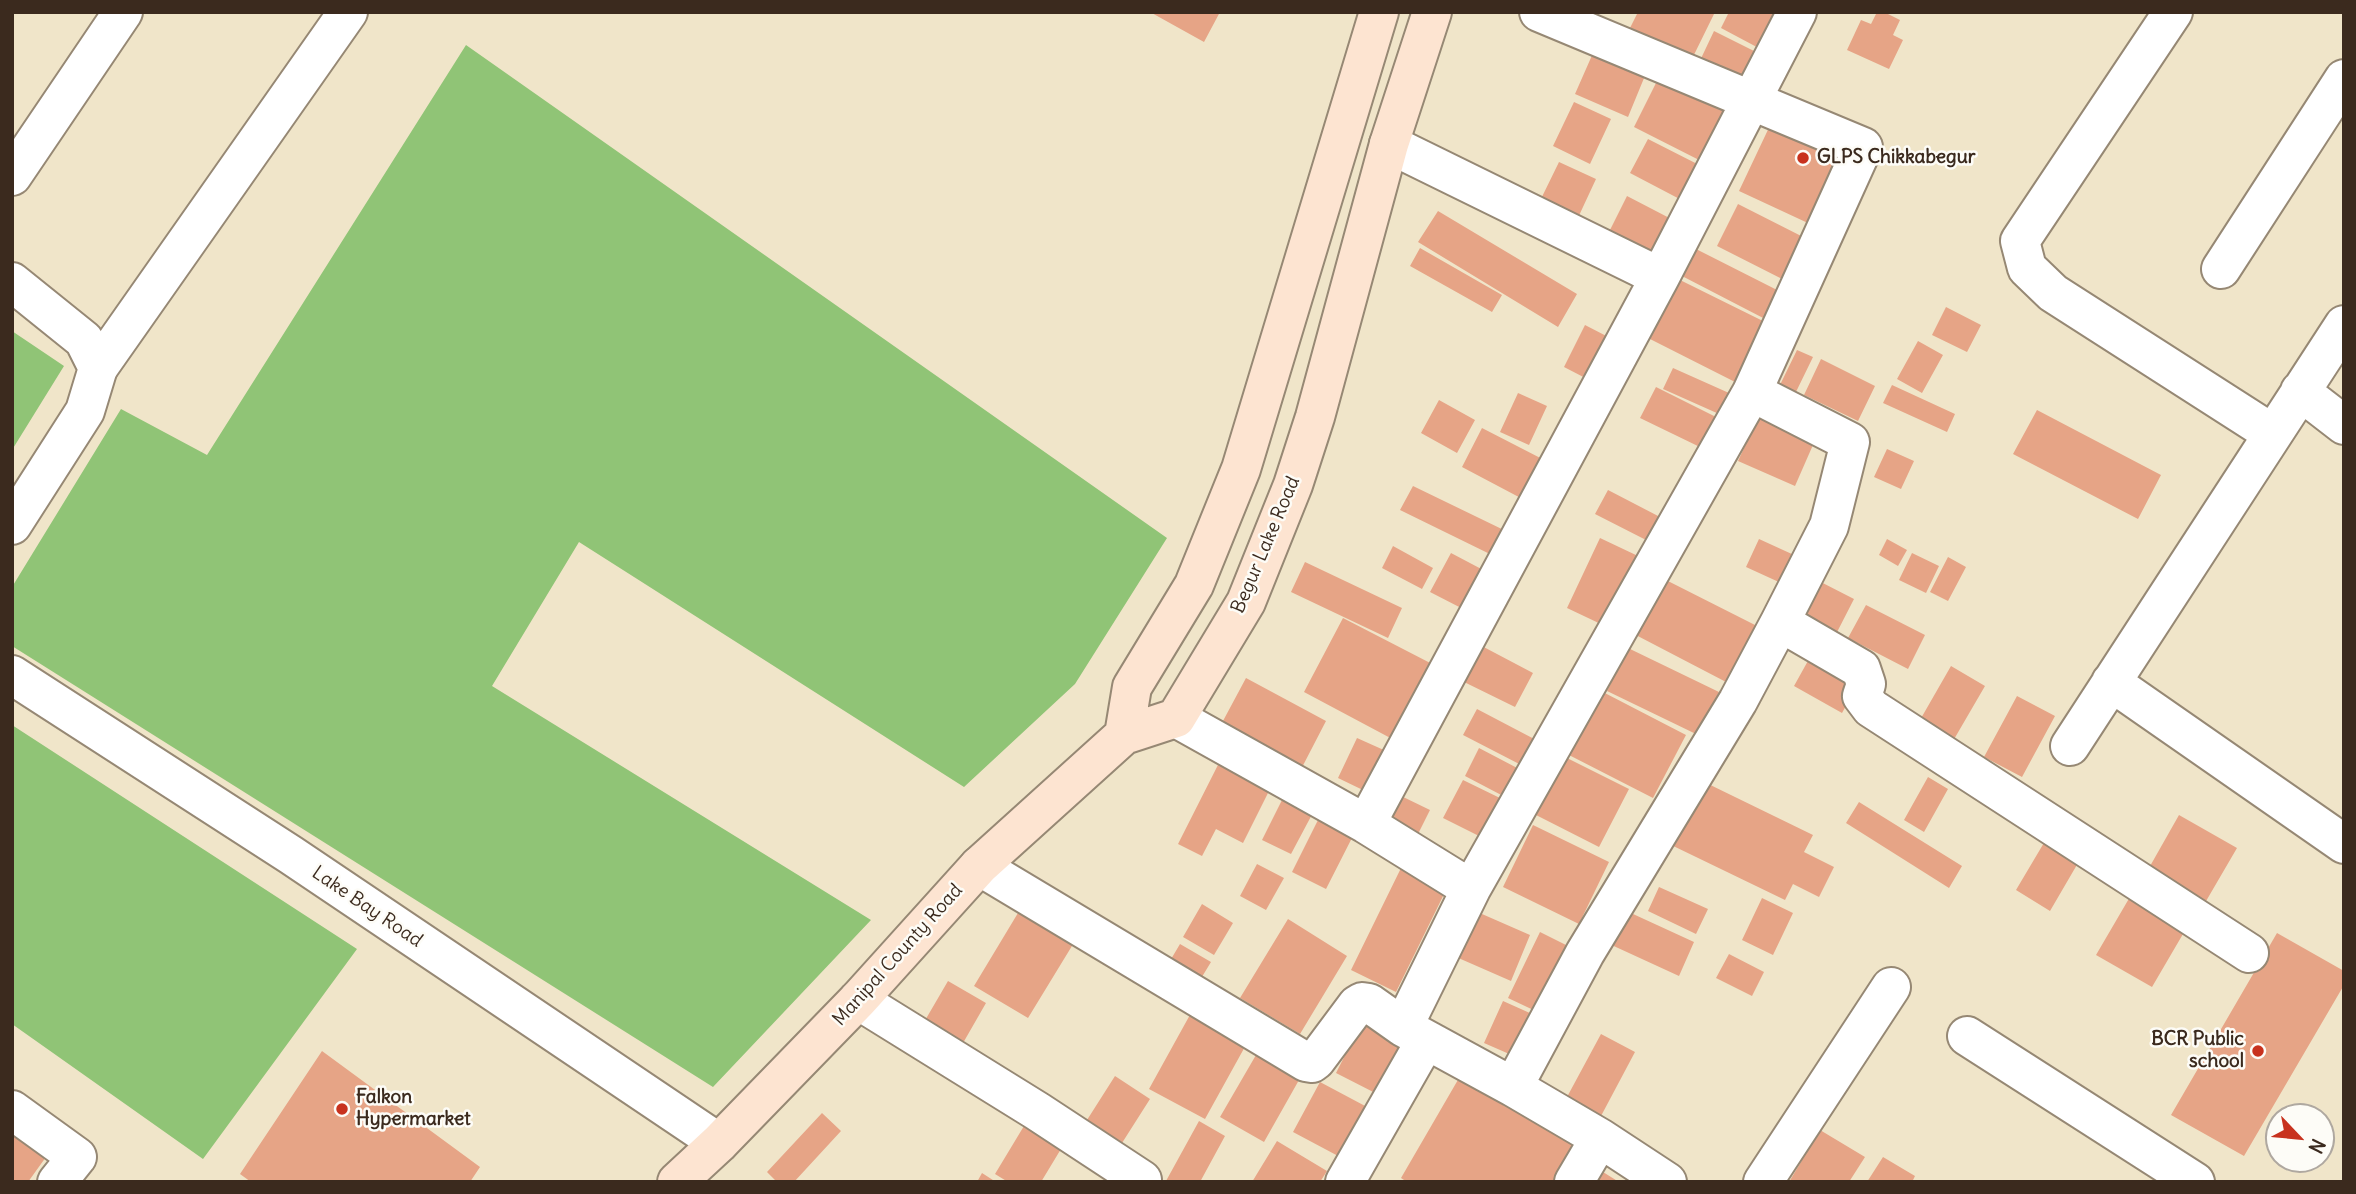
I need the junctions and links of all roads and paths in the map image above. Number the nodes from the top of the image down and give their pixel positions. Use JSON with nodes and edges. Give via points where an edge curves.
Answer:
{"nodes":[{"id":1,"x":123,"y":12,"type":"edge"},
{"id":2,"x":348,"y":12,"type":"edge"},
{"id":3,"x":1379,"y":12,"type":"edge"},
{"id":4,"x":1432,"y":12,"type":"edge"},
{"id":5,"x":1539,"y":12,"type":"edge"},
{"id":6,"x":1797,"y":12,"type":"edge"},
{"id":7,"x":2173,"y":12,"type":"edge"},
{"id":8,"x":2344,"y":79,"type":"edge"},
{"id":9,"x":1753,"y":101,"type":"junction"},
{"id":10,"x":1351,"y":104,"type":"junction"},
{"id":11,"x":1394,"y":130,"type":"junction"},
{"id":12,"x":12,"y":176,"type":"edge"},
{"id":13,"x":2221,"y":269,"type":"dead end"},
{"id":14,"x":1660,"y":277,"type":"junction"},
{"id":15,"x":12,"y":282,"type":"edge"},
{"id":16,"x":2344,"y":325,"type":"edge"},
{"id":17,"x":98,"y":368,"type":"junction"},
{"id":18,"x":2300,"y":391,"type":"junction"},
{"id":19,"x":1752,"y":392,"type":"junction"},
{"id":20,"x":2344,"y":425,"type":"edge"},
{"id":21,"x":2273,"y":434,"type":"junction"},
{"id":22,"x":12,"y":525,"type":"edge"},
{"id":23,"x":1780,"y":622,"type":"junction"},
{"id":24,"x":12,"y":675,"type":"edge"},
{"id":25,"x":2111,"y":682,"type":"junction"},
{"id":26,"x":1176,"y":719,"type":"junction"},
{"id":27,"x":1124,"y":735,"type":"junction"},
{"id":28,"x":2070,"y":746,"type":"dead end"},
{"id":29,"x":1366,"y":824,"type":"junction"},
{"id":30,"x":2344,"y":844,"type":"edge"},
{"id":31,"x":979,"y":866,"type":"junction"},
{"id":32,"x":1471,"y":889,"type":"junction"},
{"id":33,"x":2249,"y":953,"type":"dead end"},
{"id":34,"x":1891,"y":987,"type":"dead end"},
{"id":35,"x":858,"y":1000,"type":"junction"},
{"id":36,"x":1415,"y":1034,"type":"junction"},
{"id":37,"x":1967,"y":1036,"type":"dead end"},
{"id":38,"x":1513,"y":1087,"type":"junction"},
{"id":39,"x":12,"y":1110,"type":"edge"},
{"id":40,"x":1600,"y":1138,"type":"junction"},
{"id":41,"x":719,"y":1143,"type":"junction"},
{"id":42,"x":1142,"y":1180,"type":"edge"},
{"id":43,"x":57,"y":1182,"type":"edge"},
{"id":44,"x":677,"y":1182,"type":"edge"},
{"id":45,"x":1345,"y":1182,"type":"edge"},
{"id":46,"x":1574,"y":1182,"type":"edge"},
{"id":47,"x":1667,"y":1182,"type":"edge"},
{"id":48,"x":1763,"y":1182,"type":"edge"},
{"id":49,"x":2195,"y":1182,"type":"edge"}],
"edges":[{"from":1,"to":12,"type":"street"},
{"from":2,"to":17,"type":"street"},
{"from":3,"to":10,"type":"main road"},
{"from":4,"to":11,"type":"main road","name":"Begur Lake Road"},
{"from":5,"to":9,"type":"street"},
{"from":6,"to":9,"type":"street"},
{"from":7,"to":21,"type":"street","via":[[2020,241],[2027,268],[2053,293]]},
{"from":8,"to":13,"type":"street"},
{"from":9,"to":14,"type":"street"},
{"from":9,"to":19,"type":"street","via":[[1863,147]]},
{"from":10,"to":11,"type":"main road"},
{"from":10,"to":27,"type":"main road","via":[[1241,469],[1194,584],[1132,687]]},
{"from":11,"to":14,"type":"street"},
{"from":11,"to":26,"type":"main road","name":"Begur Lake Road","via":[[1293,485],[1246,602]]},
{"from":14,"to":29,"type":"street"},
{"from":15,"to":17,"type":"street","via":[[84,340]]},
{"from":16,"to":18,"type":"street"},
{"from":17,"to":22,"type":"street","via":[[85,411]]},
{"from":18,"to":20,"type":"street"},
{"from":18,"to":21,"type":"street"},
{"from":19,"to":23,"type":"street","via":[[1850,442],[1829,526]]},
{"from":19,"to":32,"type":"street"},
{"from":21,"to":25,"type":"street"},
{"from":23,"to":33,"type":"street","via":[[1861,669],[1866,684],[1862,696],[1871,708]]},
{"from":23,"to":38,"type":"street","via":[[1738,701],[1585,953]]},
{"from":24,"to":41,"type":"street","name":"Lake Bay Road","via":[[291,855]]},
{"from":25,"to":28,"type":"street"},
{"from":25,"to":30,"type":"street"},
{"from":26,"to":27,"type":"main road"},
{"from":26,"to":29,"type":"street"},
{"from":27,"to":31,"type":"main road","name":"Manipal County Road"},
{"from":29,"to":32,"type":"street"},
{"from":31,"to":35,"type":"main road","name":"Manipal County Road"},
{"from":31,"to":36,"type":"street","via":[[1306,1062],[1316,1060],[1362,1002]]},
{"from":32,"to":36,"type":"street"},
{"from":34,"to":48,"type":"street"},
{"from":35,"to":41,"type":"main road","name":"Manipal County Road"},
{"from":35,"to":42,"type":"street"},
{"from":36,"to":38,"type":"street"},
{"from":36,"to":45,"type":"street"},
{"from":37,"to":49,"type":"street"},
{"from":38,"to":40,"type":"street"},
{"from":39,"to":43,"type":"street","via":[[77,1157]]},
{"from":40,"to":46,"type":"street"},
{"from":40,"to":47,"type":"street"},
{"from":41,"to":44,"type":"main road","name":"Manipal County Road"}]}
